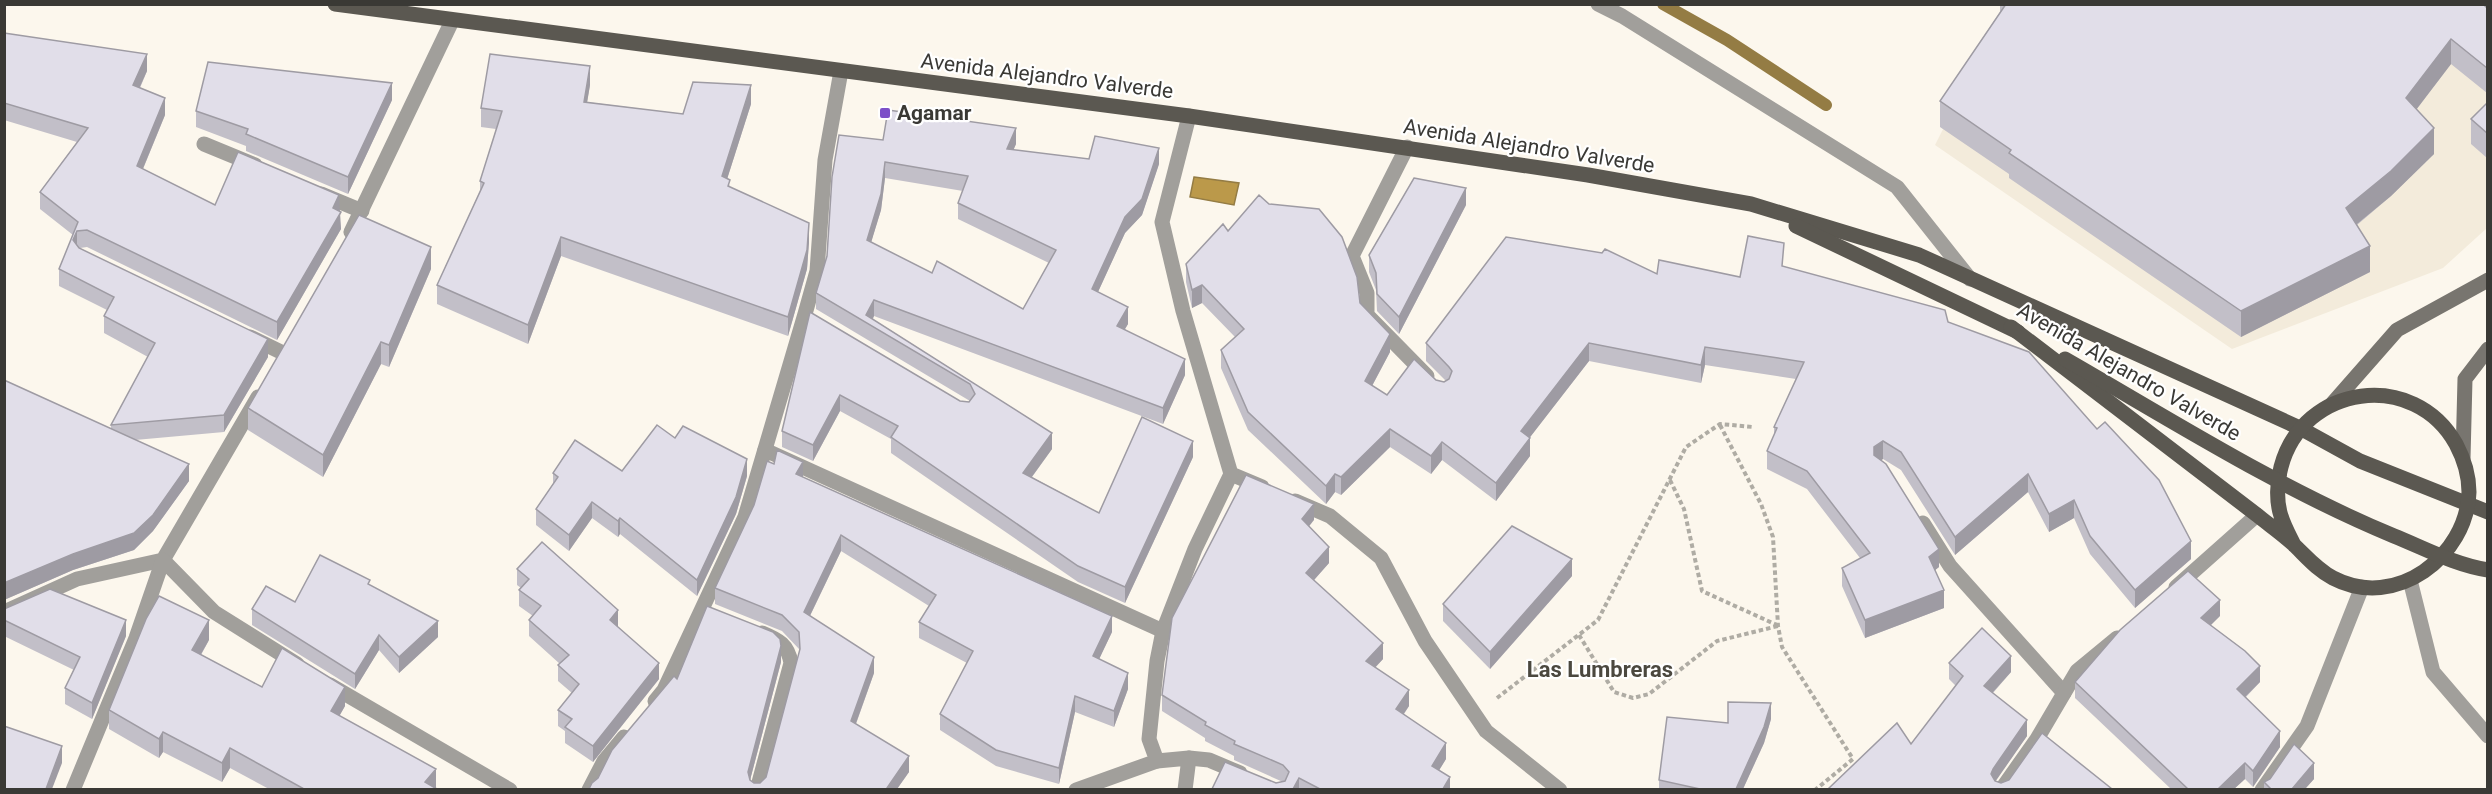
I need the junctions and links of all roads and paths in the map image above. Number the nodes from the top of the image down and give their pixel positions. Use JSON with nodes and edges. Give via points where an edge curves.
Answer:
{"nodes":[{"id":1,"x":335,"y":4,"type":"edge"},
{"id":2,"x":1598,"y":4,"type":"edge"},
{"id":3,"x":452,"y":21,"type":"junction"},
{"id":4,"x":841,"y":71,"type":"junction"},
{"id":5,"x":1189,"y":116,"type":"junction"},
{"id":6,"x":204,"y":144,"type":"dead end"},
{"id":7,"x":1407,"y":147,"type":"junction"},
{"id":8,"x":267,"y":171,"type":"edge"},
{"id":9,"x":309,"y":189,"type":"edge"},
{"id":10,"x":1751,"y":204,"type":"junction"},
{"id":11,"x":362,"y":211,"type":"junction"},
{"id":12,"x":345,"y":241,"type":"edge"},
{"id":13,"x":1970,"y":279,"type":"junction"},
{"id":14,"x":2487,"y":280,"type":"edge"},
{"id":15,"x":2011,"y":327,"type":"junction"},
{"id":16,"x":232,"y":329,"type":"edge"},
{"id":17,"x":2487,"y":349,"type":"edge"},
{"id":18,"x":283,"y":352,"type":"edge"},
{"id":19,"x":266,"y":383,"type":"edge"},
{"id":20,"x":1442,"y":391,"type":"edge"},
{"id":21,"x":2332,"y":404,"type":"junction"},
{"id":22,"x":1720,"y":424,"type":"junction"},
{"id":23,"x":1753,"y":427,"type":"dead end"},
{"id":24,"x":2300,"y":428,"type":"junction"},
{"id":25,"x":765,"y":450,"type":"junction"},
{"id":26,"x":2463,"y":458,"type":"junction"},
{"id":27,"x":1231,"y":474,"type":"junction"},
{"id":28,"x":1670,"y":480,"type":"junction"},
{"id":29,"x":2277,"y":481,"type":"junction"},
{"id":30,"x":2468,"y":504,"type":"junction"},
{"id":31,"x":1912,"y":506,"type":"edge"},
{"id":32,"x":2487,"y":512,"type":"edge"},
{"id":33,"x":2257,"y":515,"type":"junction"},
{"id":34,"x":2294,"y":545,"type":"junction"},
{"id":35,"x":2444,"y":556,"type":"junction"},
{"id":36,"x":164,"y":560,"type":"junction"},
{"id":37,"x":2487,"y":570,"type":"edge"},
{"id":38,"x":2410,"y":580,"type":"junction"},
{"id":39,"x":2362,"y":587,"type":"junction"},
{"id":40,"x":2162,"y":600,"type":"edge"},
{"id":41,"x":4,"y":612,"type":"edge"},
{"id":42,"x":745,"y":626,"type":"edge"},
{"id":43,"x":1778,"y":626,"type":"junction"},
{"id":44,"x":2128,"y":629,"type":"edge"},
{"id":45,"x":1164,"y":631,"type":"junction"},
{"id":46,"x":1579,"y":635,"type":"junction"},
{"id":47,"x":2064,"y":693,"type":"junction"},
{"id":48,"x":1475,"y":715,"type":"junction"},
{"id":49,"x":2487,"y":736,"type":"edge"},
{"id":50,"x":1189,"y":758,"type":"junction"},
{"id":51,"x":1157,"y":761,"type":"junction"},
{"id":52,"x":1259,"y":781,"type":"edge"},
{"id":53,"x":73,"y":789,"type":"edge"},
{"id":54,"x":510,"y":789,"type":"edge"},
{"id":55,"x":589,"y":789,"type":"edge"},
{"id":56,"x":756,"y":789,"type":"edge"},
{"id":57,"x":1076,"y":789,"type":"edge"},
{"id":58,"x":1185,"y":789,"type":"edge"},
{"id":59,"x":1560,"y":789,"type":"edge"},
{"id":60,"x":1815,"y":789,"type":"edge"},
{"id":61,"x":2001,"y":789,"type":"edge"},
{"id":62,"x":2262,"y":789,"type":"edge"}],
"edges":[{"from":1,"to":3,"type":"main road","name":"Avenida Alejandro Valverde"},
{"from":2,"to":13,"type":"street","via":[[1897,187]]},
{"from":3,"to":4,"type":"main road","name":"Avenida Alejandro Valverde"},
{"from":3,"to":11,"type":"street"},
{"from":4,"to":5,"type":"main road","name":"Avenida Alejandro Valverde"},
{"from":4,"to":25,"type":"street","via":[[825,160],[810,317]]},
{"from":5,"to":7,"type":"main road","name":"Avenida Alejandro Valverde"},
{"from":5,"to":27,"type":"street","via":[[1162,222],[1183,311]]},
{"from":6,"to":8,"type":"street"},
{"from":7,"to":10,"type":"main road","name":"Avenida Alejandro Valverde"},
{"from":7,"to":20,"type":"street","via":[[1352,256],[1367,293],[1366,315]]},
{"from":9,"to":11,"type":"street"},
{"from":10,"to":13,"type":"main road","name":"Avenida Alejandro Valverde","via":[[1919,255]]},
{"from":10,"to":15,"type":"main road","name":"Avenida Alejandro Valverde"},
{"from":11,"to":12,"type":"street"},
{"from":13,"to":24,"type":"main road","name":"Avenida Alejandro Valverde"},
{"from":14,"to":21,"type":"main road","via":[[2397,330]]},
{"from":15,"to":29,"type":"main road","name":"Avenida Alejandro Valverde"},
{"from":15,"to":33,"type":"main road"},
{"from":16,"to":18,"type":"street"},
{"from":17,"to":26,"type":"main road","via":[[2465,379]]},
{"from":19,"to":36,"type":"street"},
{"from":21,"to":24,"type":"main road"},
{"from":21,"to":26,"type":"main road","via":[[2362,395],[2394,396],[2424,409],[2448,430]]},
{"from":22,"to":23,"type":"path"},
{"from":22,"to":28,"type":"path","via":[[1686,447]]},
{"from":22,"to":43,"type":"path","via":[[1761,504],[1773,537]]},
{"from":24,"to":29,"type":"main road","via":[[2285,453]]},
{"from":24,"to":30,"type":"main road","name":"Avenida Alejandro Valverde","via":[[2360,461]]},
{"from":25,"to":45,"type":"street"},
{"from":25,"to":55,"type":"street","via":[[745,517],[707,611],[664,690],[604,760]]},
{"from":26,"to":30,"type":"main road","via":[[2469,481]]},
{"from":27,"to":45,"type":"street","via":[[1195,549]]},
{"from":27,"to":48,"type":"street","via":[[1330,516],[1381,558],[1425,641]]},
{"from":28,"to":43,"type":"path","via":[[1684,508],[1702,591]]},
{"from":28,"to":46,"type":"path","via":[[1599,620]]},
{"from":29,"to":34,"type":"main road","via":[[2280,514]]},
{"from":29,"to":35,"type":"main road","name":"Avenida Alejandro Valverde","via":[[2336,512]]},
{"from":30,"to":32,"type":"main road","name":"Avenida Alejandro Valverde"},
{"from":30,"to":35,"type":"main road","via":[[2460,532]]},
{"from":31,"to":47,"type":"street","via":[[1950,566]]},
{"from":33,"to":34,"type":"main road"},
{"from":33,"to":40,"type":"street"},
{"from":34,"to":39,"type":"main road","via":[[2335,580]]},
{"from":35,"to":37,"type":"main road","name":"Avenida Alejandro Valverde"},
{"from":35,"to":38,"type":"main road"},
{"from":36,"to":41,"type":"street","via":[[77,579]]},
{"from":36,"to":53,"type":"street"},
{"from":36,"to":54,"type":"street","via":[[214,612],[332,687]]},
{"from":38,"to":39,"type":"main road"},
{"from":38,"to":49,"type":"street","via":[[2433,672]]},
{"from":39,"to":62,"type":"street","via":[[2307,726]]},
{"from":42,"to":56,"type":"street","via":[[778,640],[789,650],[790,663]]},
{"from":43,"to":46,"type":"path","via":[[1717,641],[1649,694],[1633,698],[1614,692]]},
{"from":43,"to":60,"type":"path","via":[[1782,647],[1853,759]]},
{"from":44,"to":47,"type":"street","via":[[2077,671]]},
{"from":45,"to":51,"type":"street","via":[[1149,739]]},
{"from":46,"to":48,"type":"path"},
{"from":47,"to":61,"type":"street"},
{"from":48,"to":59,"type":"street","via":[[1486,731]]},
{"from":50,"to":51,"type":"street"},
{"from":50,"to":52,"type":"street","via":[[1209,760]]},
{"from":50,"to":58,"type":"street"},
{"from":51,"to":57,"type":"street"}]}
